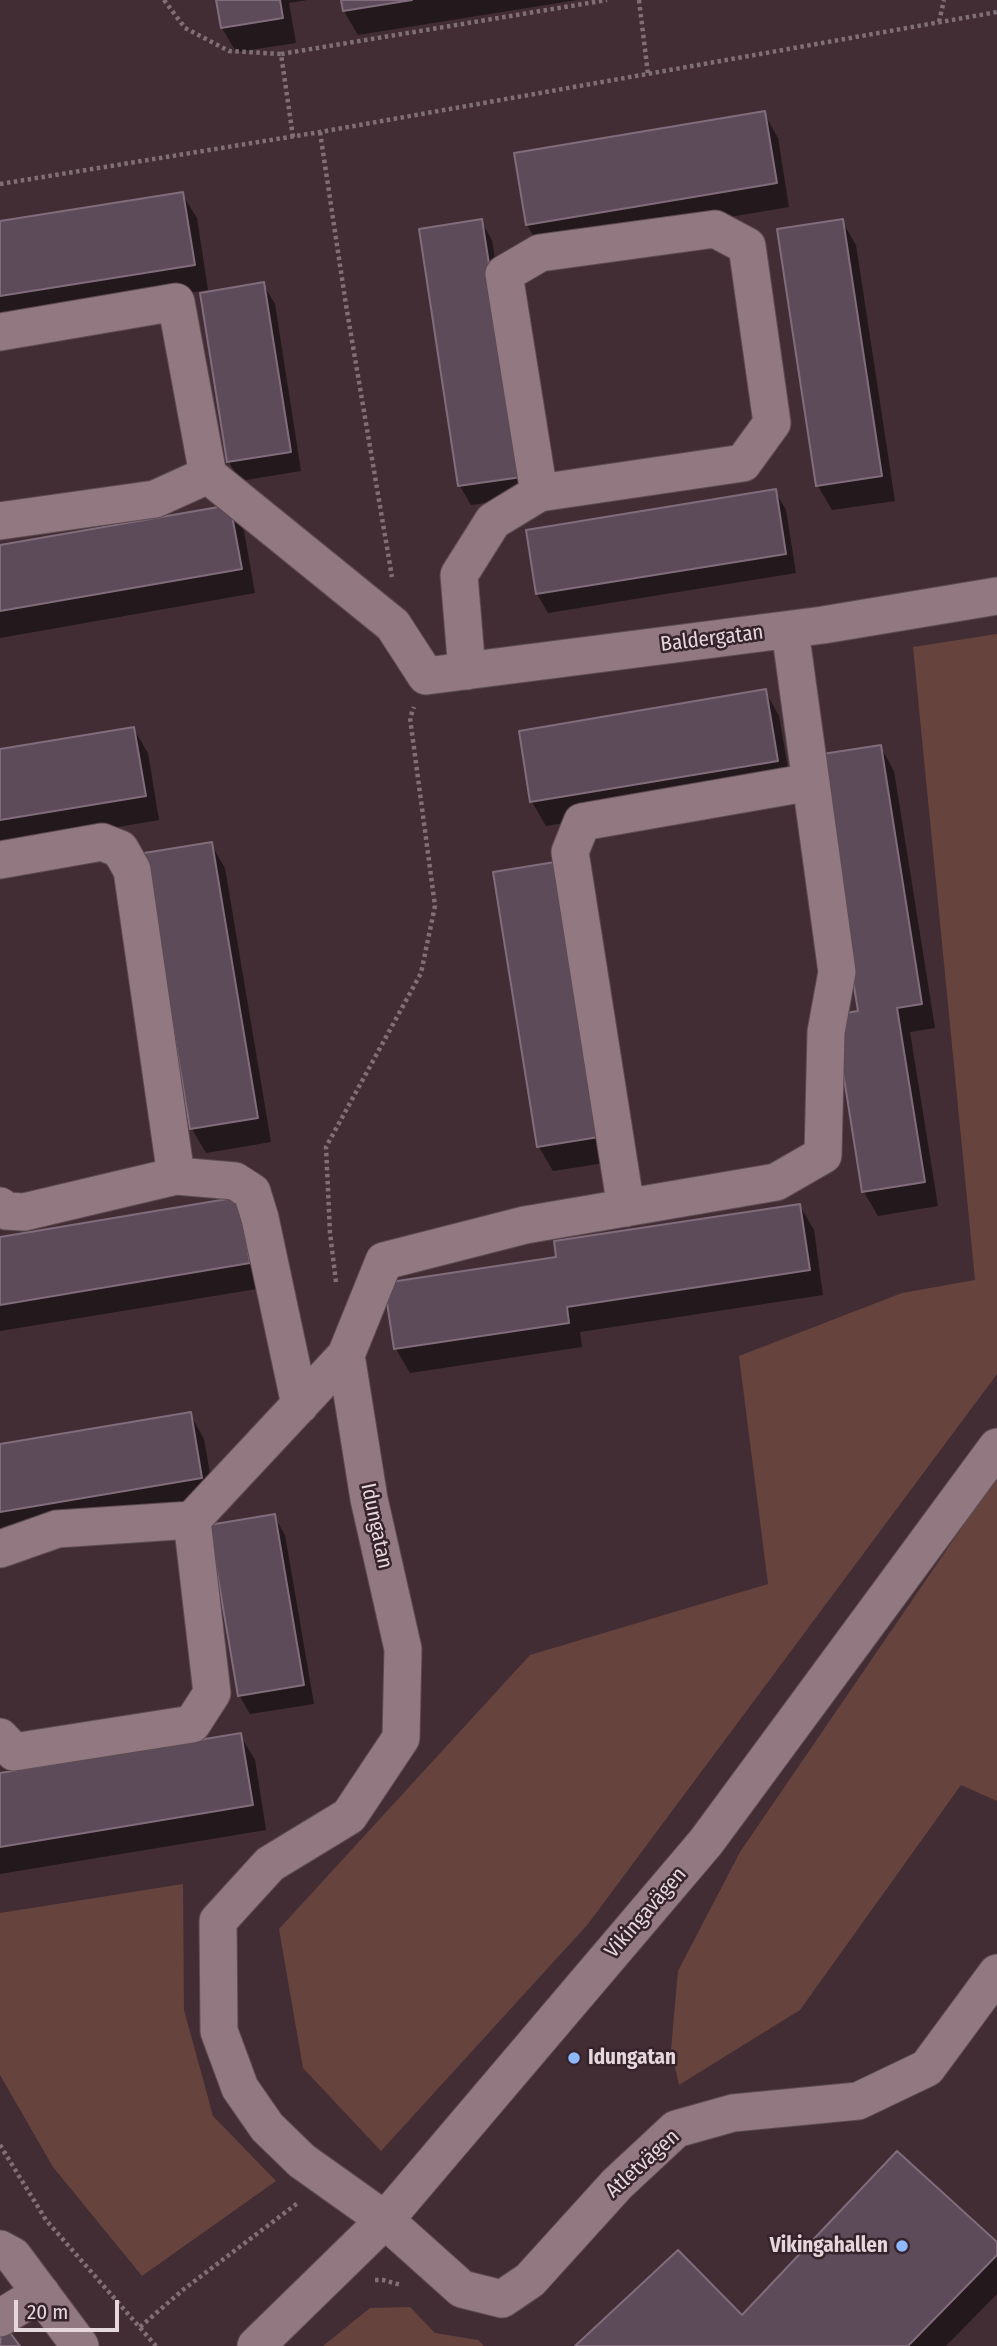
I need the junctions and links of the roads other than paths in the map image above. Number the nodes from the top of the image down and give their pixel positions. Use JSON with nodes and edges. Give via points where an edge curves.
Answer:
{"nodes":[{"id":1,"x":0,"y":331,"type":"edge"},
{"id":2,"x":208,"y":475,"type":"junction"},
{"id":3,"x":539,"y":493,"type":"junction"},
{"id":4,"x":0,"y":521,"type":"edge"},
{"id":5,"x":997,"y":596,"type":"edge"},
{"id":6,"x":790,"y":630,"type":"junction"},
{"id":7,"x":467,"y":671,"type":"junction"},
{"id":8,"x":811,"y":782,"type":"junction"},
{"id":9,"x":0,"y":860,"type":"edge"},
{"id":10,"x":176,"y":1176,"type":"junction"},
{"id":11,"x":0,"y":1206,"type":"edge"},
{"id":12,"x":626,"y":1208,"type":"junction"},
{"id":13,"x":346,"y":1355,"type":"junction"},
{"id":14,"x":300,"y":1405,"type":"junction"},
{"id":15,"x":997,"y":1447,"type":"edge"},
{"id":16,"x":192,"y":1520,"type":"junction"},
{"id":17,"x":0,"y":1549,"type":"edge"},
{"id":18,"x":0,"y":1737,"type":"edge"},
{"id":19,"x":997,"y":1973,"type":"edge"},
{"id":20,"x":384,"y":2220,"type":"junction"},
{"id":21,"x":0,"y":2249,"type":"edge"},
{"id":22,"x":41,"y":2293,"type":"junction"},
{"id":23,"x":0,"y":2318,"type":"edge"},
{"id":24,"x":80,"y":2346,"type":"edge"},
{"id":25,"x":256,"y":2346,"type":"edge"}],
"edges":[{"from":1,"to":2,"type":"street","via":[[176,302]]},
{"from":2,"to":4,"type":"street","via":[[155,499]]},
{"from":2,"to":7,"type":"street","name":"Baldergatan","via":[[393,625],[426,676]]},
{"from":3,"to":3,"type":"street","via":[[743,463],[772,423],[747,246],[715,229],[540,253],[504,274]]},
{"from":3,"to":7,"type":"street","via":[[493,521],[459,575]]},
{"from":5,"to":6,"type":"street","name":"Baldergatan"},
{"from":6,"to":7,"type":"street","name":"Baldergatan"},
{"from":6,"to":8,"type":"street"},
{"from":8,"to":12,"type":"street","via":[[837,972],[826,1032],[823,1156],[776,1182]]},
{"from":8,"to":12,"type":"street","via":[[582,822],[570,852]]},
{"from":9,"to":10,"type":"street","via":[[102,842],[120,849],[132,870]]},
{"from":10,"to":11,"type":"street","via":[[24,1212]]},
{"from":10,"to":14,"type":"street","via":[[235,1181],[252,1192]]},
{"from":12,"to":13,"type":"street","via":[[525,1225],[384,1261]]},
{"from":13,"to":14,"type":"street"},
{"from":13,"to":20,"type":"street","name":"Idungatan","via":[[369,1499],[403,1649],[401,1738],[349,1816],[270,1864],[218,1921],[219,2031],[240,2088],[267,2127],[302,2161]]},
{"from":14,"to":16,"type":"street"},
{"from":15,"to":20,"type":"street","name":"Vikingavägen","via":[[706,1842]]},
{"from":16,"to":17,"type":"street","via":[[57,1530]]},
{"from":16,"to":18,"type":"street","via":[[212,1693],[192,1724],[14,1752]]},
{"from":19,"to":20,"type":"street","name":"Atletvägen","via":[[927,2068],[858,2101],[733,2113],[676,2129],[617,2183],[530,2280],[502,2299],[462,2290]]},
{"from":20,"to":25,"type":"street","name":"Vikingavägen"},
{"from":21,"to":22,"type":"street","via":[[13,2256]]},
{"from":22,"to":23,"type":"street"},
{"from":22,"to":24,"type":"street"}]}
